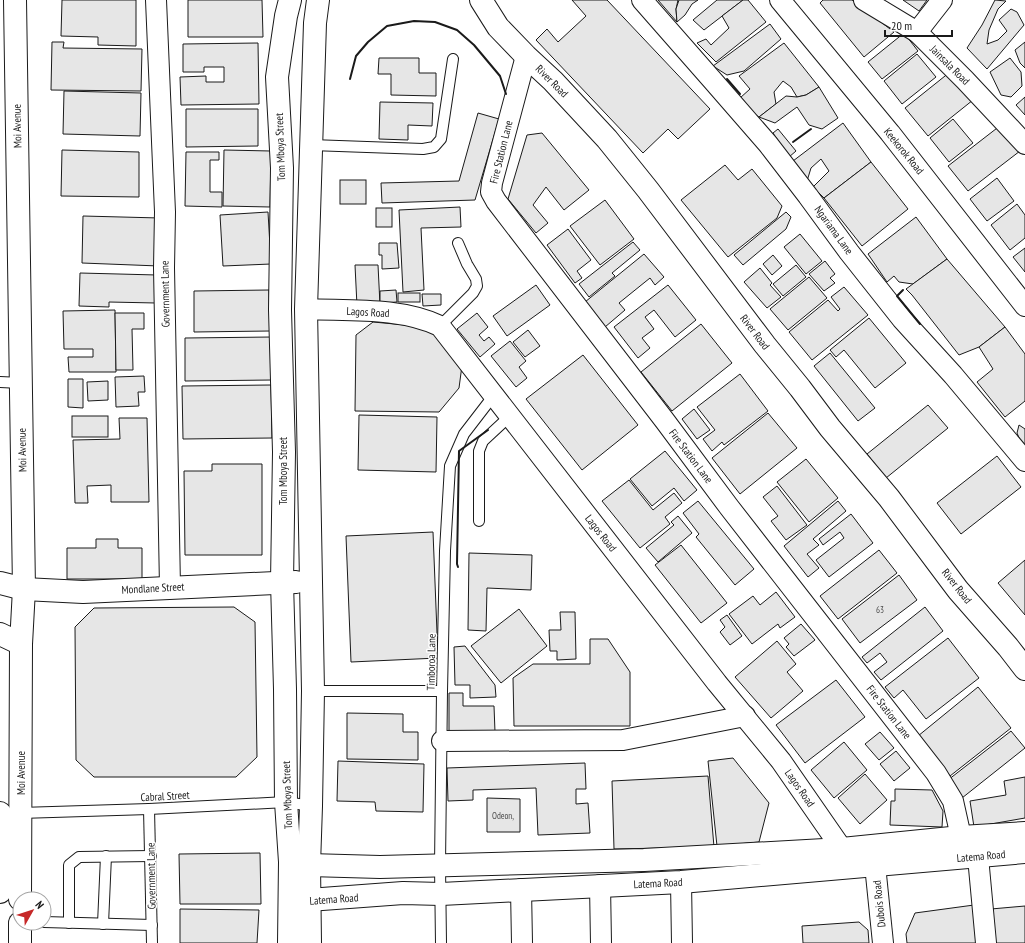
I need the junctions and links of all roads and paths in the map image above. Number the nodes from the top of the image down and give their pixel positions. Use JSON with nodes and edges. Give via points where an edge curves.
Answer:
{"nodes":[{"id":1,"x":15,"y":0,"type":"edge"},
{"id":2,"x":156,"y":0,"type":"edge"},
{"id":3,"x":290,"y":0,"type":"edge"},
{"id":4,"x":318,"y":0,"type":"edge"},
{"id":5,"x":481,"y":0,"type":"edge"},
{"id":6,"x":642,"y":0,"type":"edge"},
{"id":7,"x":780,"y":0,"type":"edge"},
{"id":8,"x":864,"y":0,"type":"edge"},
{"id":9,"x":942,"y":0,"type":"edge"},
{"id":10,"x":917,"y":32,"type":"junction"},
{"id":11,"x":526,"y":56,"type":"junction"},
{"id":12,"x":453,"y":59,"type":"dead end"},
{"id":13,"x":1025,"y":144,"type":"edge"},
{"id":14,"x":311,"y":145,"type":"junction"},
{"id":15,"x":458,"y":243,"type":"dead end"},
{"id":16,"x":1025,"y":306,"type":"edge"},
{"id":17,"x":306,"y":309,"type":"junction"},
{"id":18,"x":440,"y":326,"type":"junction"},
{"id":19,"x":0,"y":382,"type":"edge"},
{"id":20,"x":22,"y":383,"type":"junction"},
{"id":21,"x":494,"y":394,"type":"junction"},
{"id":22,"x":510,"y":416,"type":"junction"},
{"id":23,"x":1025,"y":461,"type":"edge"},
{"id":24,"x":479,"y":521,"type":"dead end"},
{"id":25,"x":310,"y":581,"type":"junction"},
{"id":26,"x":282,"y":582,"type":"junction"},
{"id":27,"x":0,"y":583,"type":"edge"},
{"id":28,"x":170,"y":587,"type":"junction"},
{"id":29,"x":24,"y":589,"type":"junction"},
{"id":30,"x":0,"y":634,"type":"edge"},
{"id":31,"x":21,"y":644,"type":"junction"},
{"id":32,"x":1025,"y":669,"type":"edge"},
{"id":33,"x":313,"y":691,"type":"junction"},
{"id":34,"x":442,"y":691,"type":"junction"},
{"id":35,"x":744,"y":716,"type":"junction"},
{"id":36,"x":442,"y":741,"type":"junction"},
{"id":37,"x":286,"y":802,"type":"junction"},
{"id":38,"x":311,"y":806,"type":"junction"},
{"id":39,"x":149,"y":809,"type":"junction"},
{"id":40,"x":7,"y":813,"type":"edge"},
{"id":41,"x":1025,"y":833,"type":"edge"},
{"id":42,"x":961,"y":837,"type":"junction"},
{"id":43,"x":842,"y":849,"type":"junction"},
{"id":44,"x":1025,"y":852,"type":"edge"},
{"id":45,"x":755,"y":854,"type":"junction"},
{"id":46,"x":106,"y":856,"type":"junction"},
{"id":47,"x":151,"y":856,"type":"junction"},
{"id":48,"x":978,"y":856,"type":"junction"},
{"id":49,"x":884,"y":858,"type":"junction"},
{"id":50,"x":308,"y":865,"type":"junction"},
{"id":51,"x":440,"y":866,"type":"junction"},
{"id":52,"x":756,"y":876,"type":"junction"},
{"id":53,"x":681,"y":882,"type":"junction"},
{"id":54,"x":600,"y":885,"type":"junction"},
{"id":55,"x":521,"y":889,"type":"junction"},
{"id":56,"x":19,"y":891,"type":"edge"},
{"id":57,"x":0,"y":892,"type":"edge"},
{"id":58,"x":441,"y":894,"type":"junction"},
{"id":59,"x":300,"y":901,"type":"junction"},
{"id":60,"x":52,"y":922,"type":"edge"},
{"id":61,"x":70,"y":923,"type":"junction"},
{"id":62,"x":103,"y":924,"type":"junction"},
{"id":63,"x":152,"y":925,"type":"junction"},
{"id":64,"x":20,"y":931,"type":"edge"},
{"id":65,"x":20,"y":943,"type":"edge"},
{"id":66,"x":152,"y":943,"type":"edge"},
{"id":67,"x":289,"y":943,"type":"edge"},
{"id":68,"x":310,"y":943,"type":"edge"},
{"id":69,"x":442,"y":943,"type":"edge"},
{"id":70,"x":522,"y":943,"type":"edge"},
{"id":71,"x":601,"y":943,"type":"edge"},
{"id":72,"x":682,"y":943,"type":"edge"},
{"id":73,"x":883,"y":943,"type":"edge"},
{"id":74,"x":986,"y":943,"type":"edge"}],
"edges":[{"from":1,"to":20,"type":"main road","name":"Moi Avenue"},
{"from":2,"to":28,"type":"street","name":"Government Lane","via":[[166,212],[164,268]]},
{"from":3,"to":26,"type":"main road","name":"Tom Mboya Street","via":[[277,77],[282,168]]},
{"from":4,"to":14,"type":"main road","name":"Tom Mboya Street"},
{"from":5,"to":11,"type":"main road","name":"River Road","via":[[498,27]]},
{"from":6,"to":23,"type":"street","name":"Ngariama Lane","via":[[768,144],[848,252],[902,319]]},
{"from":7,"to":16,"type":"street","name":"Keekorok Road","via":[[952,211]]},
{"from":8,"to":10,"type":"street","name":"Jainsala Road"},
{"from":9,"to":10,"type":"street"},
{"from":10,"to":13,"type":"street","name":"Jainsala Road"},
{"from":11,"to":32,"type":"main road","name":"River Road","via":[[607,138],[830,428],[889,498],[958,590]]},
{"from":11,"to":42,"type":"street","name":"Fire Station Lane","via":[[492,183],[491,192],[496,201],[936,773],[953,801]]},
{"from":12,"to":14,"type":"lane","via":[[441,139],[434,147],[424,149]]},
{"from":14,"to":17,"type":"main road","name":"Tom Mboya Street"},
{"from":15,"to":18,"type":"lane","via":[[477,286]]},
{"from":17,"to":18,"type":"street","name":"Lagos Road","via":[[410,315]]},
{"from":17,"to":25,"type":"main road","name":"Tom Mboya Street"},
{"from":18,"to":21,"type":"street","name":"Lagos Road"},
{"from":19,"to":20,"type":"lane"},
{"from":20,"to":29,"type":"main road","name":"Moi Avenue"},
{"from":21,"to":22,"type":"street","name":"Lagos Road"},
{"from":21,"to":34,"type":"lane","name":"Timboroa Lane","via":[[464,434],[450,466]]},
{"from":22,"to":24,"type":"lane","via":[[483,440],[480,451]]},
{"from":22,"to":35,"type":"street","name":"Lagos Road"},
{"from":25,"to":26,"type":"main road","name":"Mondlane Street"},
{"from":25,"to":33,"type":"main road","name":"Tom Mboya Street"},
{"from":26,"to":28,"type":"main road","name":"Mondlane Street"},
{"from":26,"to":37,"type":"main road","name":"Tom Mboya Street"},
{"from":27,"to":29,"type":"main road","name":"Mondlane Street"},
{"from":28,"to":29,"type":"main road","name":"Mondlane Street","via":[[84,592]]},
{"from":29,"to":31,"type":"main road","name":"Moi Avenue"},
{"from":30,"to":31,"type":"main road"},
{"from":31,"to":40,"type":"main road","name":"Moi Avenue"},
{"from":33,"to":34,"type":"lane"},
{"from":33,"to":38,"type":"main road","name":"Tom Mboya Street"},
{"from":34,"to":36,"type":"lane","name":"Timboroa Lane"},
{"from":35,"to":36,"type":"street","via":[[623,740]]},
{"from":35,"to":43,"type":"street","name":"Lagos Road","via":[[781,761]]},
{"from":36,"to":51,"type":"lane","name":"Timboroa Lane"},
{"from":37,"to":38,"type":"lane","name":"Cabral Street"},
{"from":37,"to":39,"type":"lane","name":"Cabral Street"},
{"from":37,"to":59,"type":"main road","name":"Tom Mboya Street","via":[[290,862]]},
{"from":38,"to":50,"type":"main road","name":"Tom Mboya Street"},
{"from":39,"to":40,"type":"lane","name":"Cabral Street"},
{"from":39,"to":47,"type":"lane","name":"Government Lane"},
{"from":40,"to":56,"type":"main road","name":"Moi Avenue"},
{"from":40,"to":57,"type":"main road","name":"Moi Avenue","via":[[2,831]]},
{"from":41,"to":42,"type":"main road","name":"Latema Road"},
{"from":42,"to":49,"type":"main road","name":"Latema Road"},
{"from":43,"to":45,"type":"main road","name":"Latema Road"},
{"from":43,"to":49,"type":"main road","name":"Latema Road"},
{"from":44,"to":48,"type":"main road","name":"Latema Road"},
{"from":45,"to":51,"type":"main road","name":"Latema Road"},
{"from":45,"to":52,"type":"main road"},
{"from":46,"to":47,"type":"lane"},
{"from":46,"to":61,"type":"lane","via":[[79,857],[68,865]]},
{"from":46,"to":62,"type":"lane"},
{"from":47,"to":63,"type":"lane","name":"Government Lane"},
{"from":48,"to":49,"type":"main road","name":"Latema Road"},
{"from":48,"to":74,"type":"street"},
{"from":49,"to":52,"type":"main road","name":"Latema Road"},
{"from":49,"to":73,"type":"street","name":"Dubois Road"},
{"from":50,"to":51,"type":"main road","name":"Latema Road"},
{"from":50,"to":59,"type":"main road","name":"Tom Mboya Street"},
{"from":51,"to":58,"type":"lane","name":"Timboroa Lane"},
{"from":52,"to":53,"type":"main road","name":"Latema Road"},
{"from":53,"to":54,"type":"main road","name":"Latema Road"},
{"from":53,"to":72,"type":"street"},
{"from":54,"to":55,"type":"main road","name":"Latema Road"},
{"from":54,"to":71,"type":"street"},
{"from":55,"to":58,"type":"main road","name":"Latema Road"},
{"from":55,"to":70,"type":"street"},
{"from":58,"to":59,"type":"main road","name":"Latema Road","via":[[403,893]]},
{"from":58,"to":69,"type":"lane","name":"Timboroa Lane"},
{"from":59,"to":67,"type":"main road","name":"Tom Mboya Street"},
{"from":59,"to":68,"type":"main road","name":"Tom Mboya Street"},
{"from":60,"to":61,"type":"lane"},
{"from":61,"to":62,"type":"lane"},
{"from":62,"to":63,"type":"lane"},
{"from":63,"to":66,"type":"lane","name":"Government Lane"},
{"from":64,"to":65,"type":"main road"}]}
